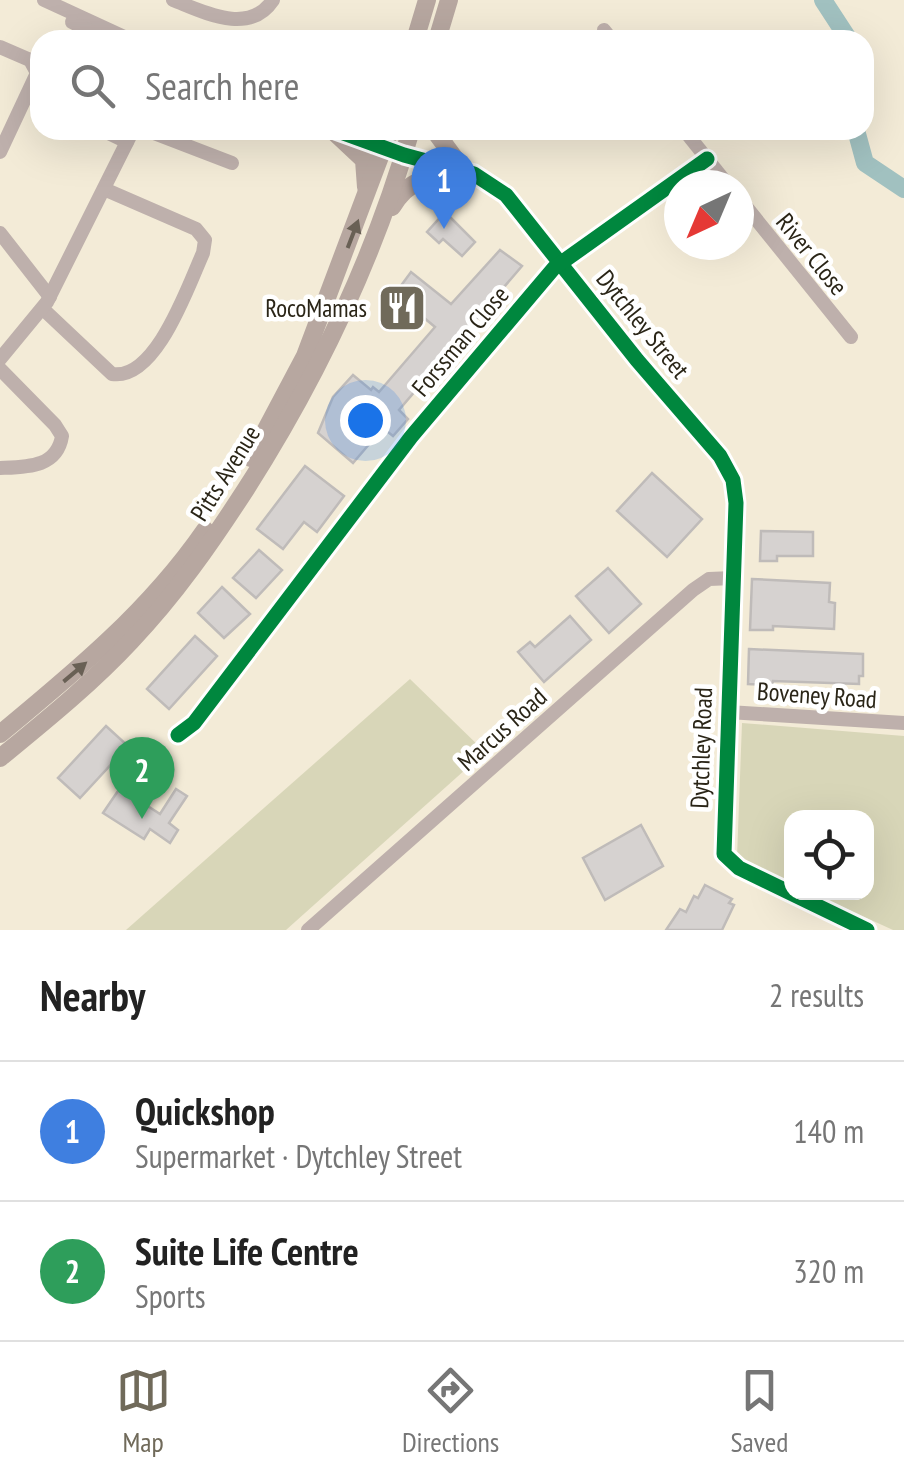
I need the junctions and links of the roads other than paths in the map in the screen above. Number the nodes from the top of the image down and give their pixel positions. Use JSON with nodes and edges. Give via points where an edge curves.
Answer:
{"nodes":[{"id":1,"x":28,"y":0,"type":"edge"},
{"id":2,"x":44,"y":0,"type":"edge"},
{"id":3,"x":173,"y":0,"type":"edge"},
{"id":4,"x":273,"y":0,"type":"edge"},
{"id":5,"x":427,"y":0,"type":"edge"},
{"id":6,"x":450,"y":0,"type":"edge"},
{"id":7,"x":87,"y":30,"type":"edge"},
{"id":8,"x":109,"y":30,"type":"edge"},
{"id":9,"x":418,"y":30,"type":"edge"},
{"id":10,"x":440,"y":30,"type":"edge"},
{"id":11,"x":0,"y":47,"type":"edge"},
{"id":12,"x":30,"y":63,"type":"edge"},
{"id":13,"x":30,"y":105,"type":"edge"},
{"id":14,"x":128,"y":140,"type":"edge"},
{"id":15,"x":172,"y":140,"type":"edge"},
{"id":16,"x":343,"y":140,"type":"edge"},
{"id":17,"x":387,"y":140,"type":"edge"},
{"id":18,"x":388,"y":140,"type":"edge"},
{"id":19,"x":408,"y":140,"type":"edge"},
{"id":20,"x":441,"y":140,"type":"edge"},
{"id":21,"x":692,"y":140,"type":"edge"},
{"id":22,"x":0,"y":152,"type":"edge"},
{"id":23,"x":404,"y":154,"type":"junction"},
{"id":24,"x":707,"y":158,"type":"junction"},
{"id":25,"x":232,"y":163,"type":"dead end"},
{"id":26,"x":716,"y":170,"type":"edge"},
{"id":27,"x":464,"y":171,"type":"junction"},
{"id":28,"x":104,"y":188,"type":"junction"},
{"id":29,"x":365,"y":202,"type":"junction"},
{"id":30,"x":754,"y":217,"type":"edge"},
{"id":31,"x":0,"y":233,"type":"edge"},
{"id":32,"x":541,"y":235,"type":"junction"},
{"id":33,"x":376,"y":236,"type":"junction"},
{"id":34,"x":584,"y":246,"type":"junction"},
{"id":35,"x":562,"y":262,"type":"junction"},
{"id":36,"x":544,"y":280,"type":"junction"},
{"id":37,"x":46,"y":303,"type":"junction"},
{"id":38,"x":851,"y":337,"type":"dead end"},
{"id":39,"x":0,"y":360,"type":"edge"},
{"id":40,"x":0,"y":370,"type":"edge"},
{"id":41,"x":0,"y":468,"type":"edge"},
{"id":42,"x":732,"y":480,"type":"joint"},
{"id":43,"x":733,"y":578,"type":"junction"},
{"id":44,"x":728,"y":712,"type":"junction"},
{"id":45,"x":904,"y":723,"type":"edge"},
{"id":46,"x":0,"y":734,"type":"edge"},
{"id":47,"x":178,"y":735,"type":"dead end"},
{"id":48,"x":0,"y":758,"type":"edge"},
{"id":49,"x":308,"y":930,"type":"edge"},
{"id":50,"x":867,"y":930,"type":"edge"}],
"edges":[{"from":1,"to":7,"type":"street"},
{"from":2,"to":8,"type":"street"},
{"from":3,"to":4,"type":"street","via":[[236,20],[262,12]]},
{"from":5,"to":9,"type":"main road"},
{"from":6,"to":10,"type":"main road"},
{"from":11,"to":12,"type":"street"},
{"from":13,"to":22,"type":"street"},
{"from":14,"to":28,"type":"street"},
{"from":15,"to":25,"type":"street"},
{"from":16,"to":29,"type":"main road","via":[[364,160]]},
{"from":17,"to":29,"type":"main road","name":"Pitts Avenue"},
{"from":18,"to":23,"type":"street","name":"Dytchley Street"},
{"from":19,"to":23,"type":"main road","name":"Pitts Avenue"},
{"from":20,"to":27,"type":"main road"},
{"from":21,"to":24,"type":"street"},
{"from":23,"to":27,"type":"street","name":"Dytchley Street"},
{"from":23,"to":33,"type":"main road","name":"Pitts Avenue"},
{"from":24,"to":26,"type":"street"},
{"from":24,"to":34,"type":"street","name":"Forssman Close"},
{"from":27,"to":32,"type":"street","name":"Dytchley Street","via":[[496,186]]},
{"from":27,"to":33,"type":"main road","via":[[408,186]]},
{"from":28,"to":37,"type":"street"},
{"from":28,"to":37,"type":"street","via":[[185,224],[205,240],[163,338],[130,372],[112,374]]},
{"from":46,"to":29,"type":"main road","name":"Pitts Avenue","one_way":true,"via":[[120,631],[205,530],[305,356]]},
{"from":30,"to":38,"type":"street","name":"River Close"},
{"from":31,"to":37,"type":"street"},
{"from":32,"to":34,"type":"street"},
{"from":32,"to":35,"type":"street","name":"Dytchley Street"},
{"from":32,"to":36,"type":"street"},
{"from":33,"to":48,"type":"main road","name":"Pitts Avenue","via":[[323,358],[205,552],[132,641]]},
{"from":34,"to":35,"type":"street","name":"Forssman Close"},
{"from":35,"to":36,"type":"street","name":"Forssman Close"},
{"from":35,"to":42,"type":"street","name":"Dytchley Street","via":[[720,456]]},
{"from":36,"to":47,"type":"street","name":"Forssman Close","via":[[411,437],[194,724]]},
{"from":37,"to":39,"type":"street"},
{"from":40,"to":41,"type":"street","via":[[62,436],[42,464]]},
{"from":42,"to":43,"type":"street","name":"Dytchley Road"},
{"from":43,"to":44,"type":"street","name":"Dytchley Road"},
{"from":43,"to":49,"type":"street","name":"Marcus Road","via":[[710,579],[693,590]]},
{"from":44,"to":45,"type":"street","name":"Boveney Road"},
{"from":44,"to":50,"type":"street","name":"Dytchley Road","via":[[727,859]]}]}
